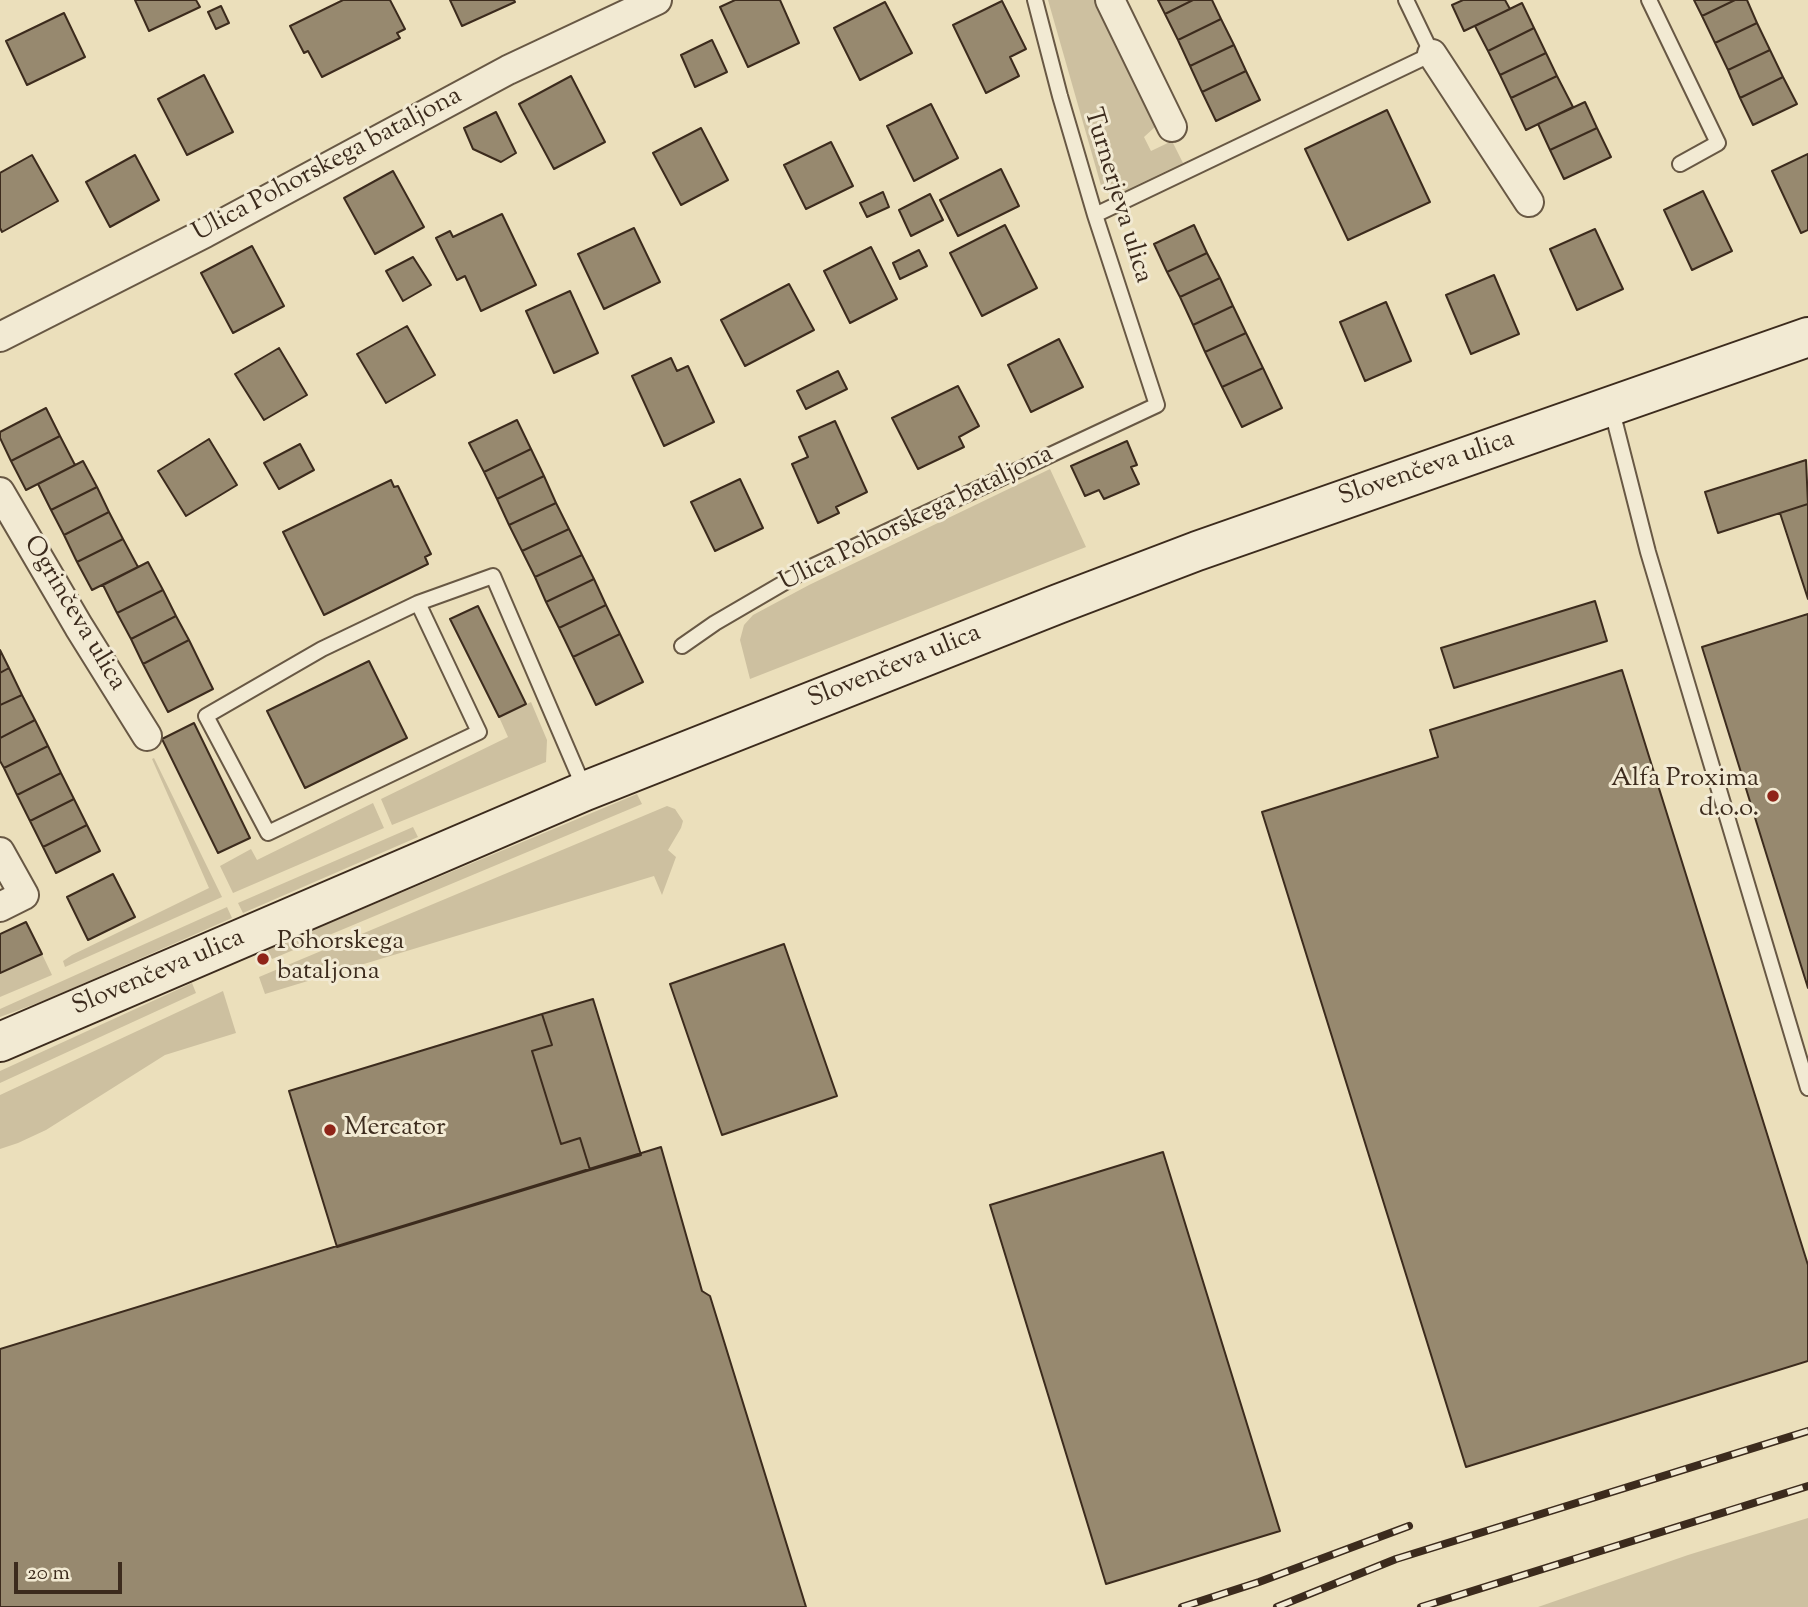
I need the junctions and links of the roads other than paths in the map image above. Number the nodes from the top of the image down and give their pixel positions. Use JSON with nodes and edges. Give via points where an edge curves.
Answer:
{"nodes":[{"id":1,"x":657,"y":0,"type":"edge"},
{"id":2,"x":1035,"y":0,"type":"edge"},
{"id":3,"x":1110,"y":0,"type":"edge"},
{"id":4,"x":1406,"y":0,"type":"edge"},
{"id":5,"x":1649,"y":0,"type":"edge"},
{"id":6,"x":1432,"y":54,"type":"junction"},
{"id":7,"x":1172,"y":127,"type":"dead end"},
{"id":8,"x":1680,"y":164,"type":"dead end"},
{"id":9,"x":1529,"y":202,"type":"dead end"},
{"id":10,"x":1095,"y":215,"type":"junction"},
{"id":11,"x":0,"y":337,"type":"edge"},
{"id":12,"x":1808,"y":337,"type":"edge"},
{"id":13,"x":1157,"y":405,"type":"joint"},
{"id":14,"x":1611,"y":405,"type":"junction"},
{"id":15,"x":0,"y":492,"type":"edge"},
{"id":16,"x":418,"y":603,"type":"junction"},
{"id":17,"x":682,"y":646,"type":"dead end"},
{"id":18,"x":147,"y":736,"type":"dead end"},
{"id":19,"x":586,"y":791,"type":"junction"},
{"id":20,"x":0,"y":852,"type":"edge"},
{"id":21,"x":0,"y":907,"type":"edge"},
{"id":22,"x":0,"y":1042,"type":"edge"},
{"id":23,"x":1808,"y":1088,"type":"edge"}],
"edges":[{"from":1,"to":11,"type":"street","name":"Ulica Pohorskega bataljona","via":[[491,79]]},
{"from":2,"to":10,"type":"lane","name":"Turnerjeva ulica"},
{"from":3,"to":7,"type":"street"},
{"from":4,"to":6,"type":"lane"},
{"from":5,"to":8,"type":"lane","via":[[1718,143]]},
{"from":6,"to":9,"type":"street"},
{"from":6,"to":10,"type":"lane"},
{"from":10,"to":13,"type":"lane","name":"Turnerjeva ulica"},
{"from":12,"to":14,"type":"street","name":"Slovenčeva ulica"},
{"from":13,"to":17,"type":"lane","name":"Ulica Pohorskega bataljona","via":[[811,566]]},
{"from":14,"to":19,"type":"street","name":"Slovenčeva ulica","via":[[1184,556]]},
{"from":14,"to":23,"type":"lane","via":[[1648,552]]},
{"from":15,"to":18,"type":"street","name":"Ogrinčeva ulica"},
{"from":16,"to":16,"type":"lane","via":[[322,649],[206,716],[268,833],[479,732]]},
{"from":16,"to":19,"type":"lane","via":[[493,576]]},
{"from":19,"to":22,"type":"street","name":"Slovenčeva ulica"},
{"from":20,"to":21,"type":"street","via":[[24,895]]}]}
